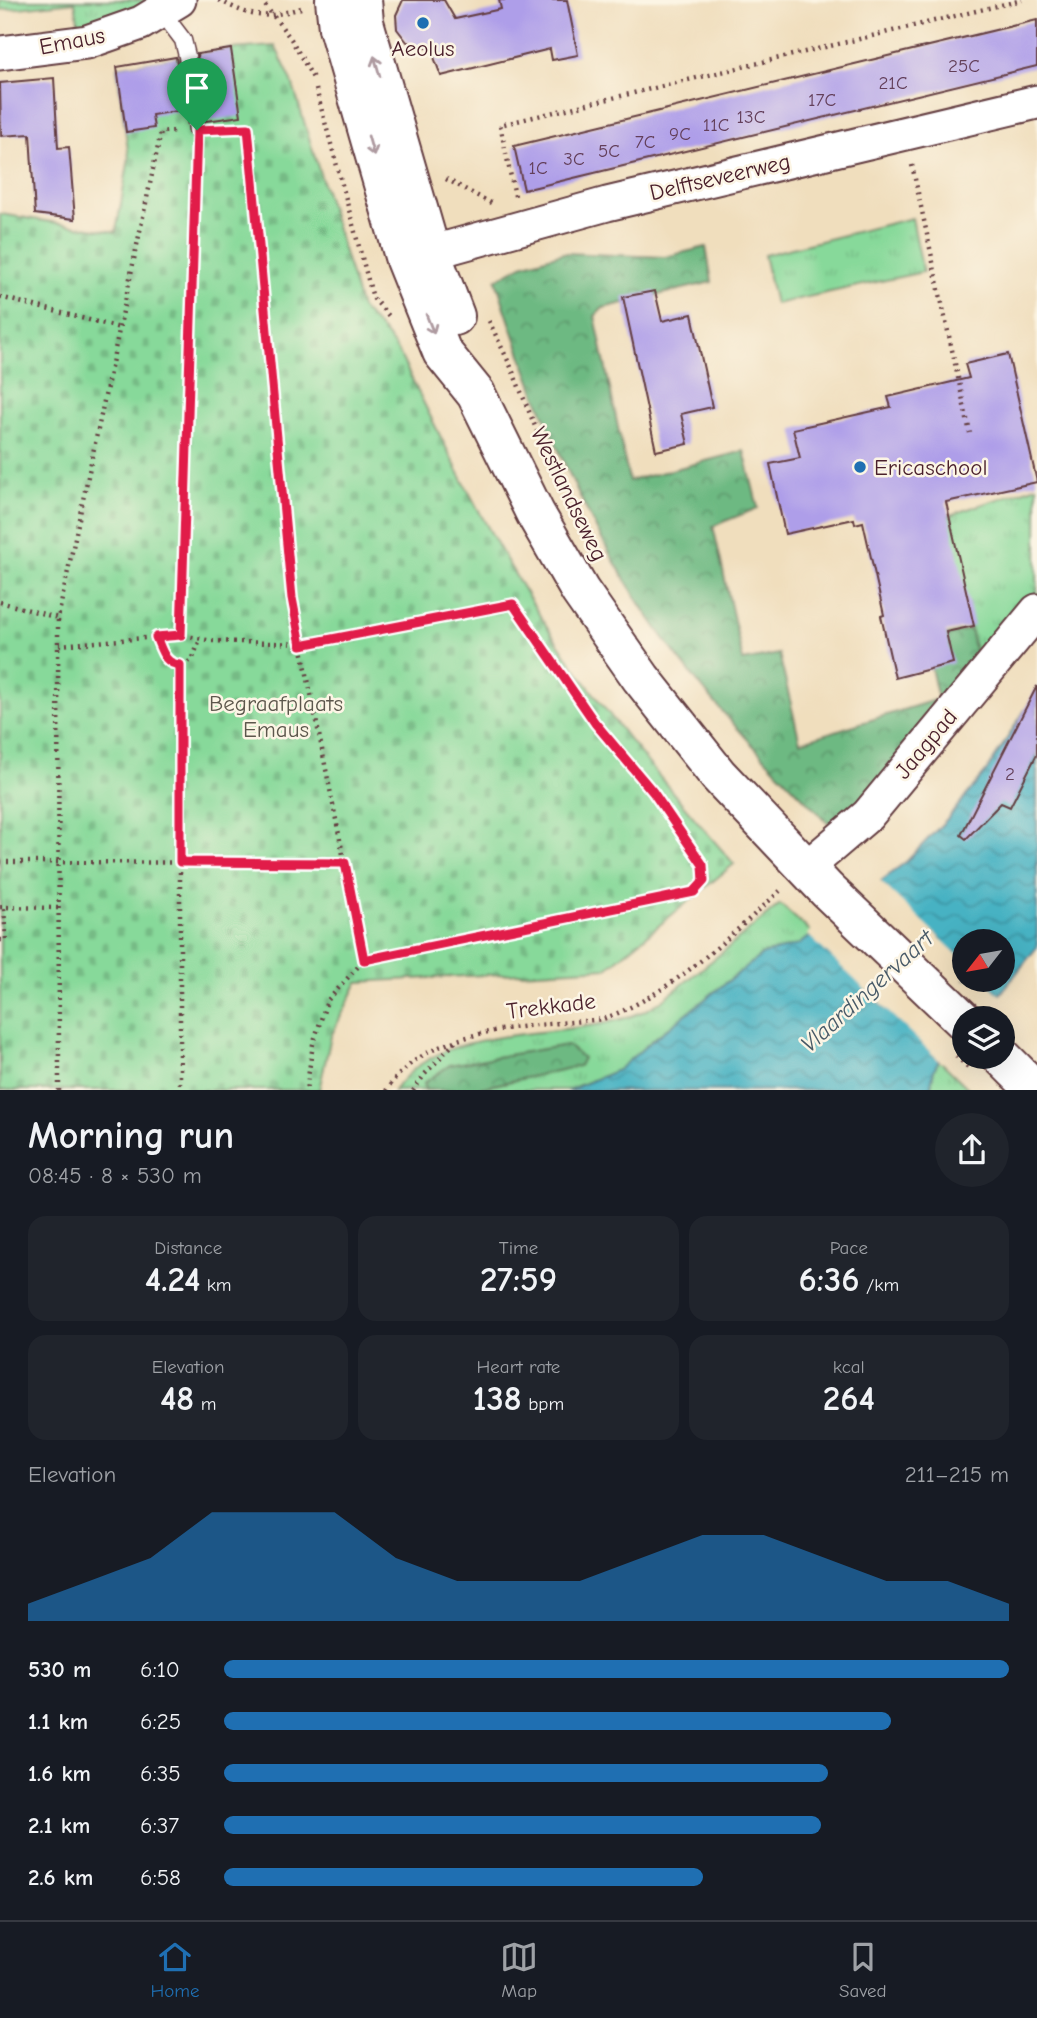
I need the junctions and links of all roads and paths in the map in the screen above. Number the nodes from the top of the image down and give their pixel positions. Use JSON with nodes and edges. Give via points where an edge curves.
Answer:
{"nodes":[{"id":1,"x":219,"y":0,"type":"edge"},
{"id":2,"x":261,"y":0,"type":"edge"},
{"id":3,"x":362,"y":0,"type":"edge"},
{"id":4,"x":1022,"y":0,"type":"edge"},
{"id":5,"x":321,"y":3,"type":"edge"},
{"id":6,"x":170,"y":6,"type":"edge"},
{"id":7,"x":273,"y":16,"type":"junction"},
{"id":8,"x":0,"y":53,"type":"edge"},
{"id":9,"x":1037,"y":102,"type":"edge"},
{"id":10,"x":197,"y":130,"type":"junction"},
{"id":11,"x":905,"y":133,"type":"junction"},
{"id":12,"x":440,"y":173,"type":"dead end"},
{"id":13,"x":451,"y":192,"type":"dead end"},
{"id":14,"x":515,"y":197,"type":"dead end"},
{"id":15,"x":347,"y":205,"type":"dead end"},
{"id":16,"x":418,"y":257,"type":"junction"},
{"id":17,"x":0,"y":297,"type":"edge"},
{"id":18,"x":488,"y":319,"type":"dead end"},
{"id":19,"x":120,"y":328,"type":"junction"},
{"id":20,"x":970,"y":433,"type":"dead end"},
{"id":21,"x":542,"y":442,"type":"dead end"},
{"id":22,"x":0,"y":602,"type":"edge"},
{"id":23,"x":1037,"y":611,"type":"edge"},
{"id":24,"x":58,"y":618,"type":"junction"},
{"id":25,"x":181,"y":635,"type":"junction"},
{"id":26,"x":156,"y":637,"type":"junction"},
{"id":27,"x":200,"y":639,"type":"junction"},
{"id":28,"x":59,"y":645,"type":"junction"},
{"id":29,"x":301,"y":645,"type":"junction"},
{"id":30,"x":180,"y":665,"type":"junction"},
{"id":31,"x":0,"y":862,"type":"edge"},
{"id":32,"x":58,"y":862,"type":"junction"},
{"id":33,"x":180,"y":862,"type":"junction"},
{"id":34,"x":345,"y":863,"type":"junction"},
{"id":35,"x":804,"y":883,"type":"junction"},
{"id":36,"x":2,"y":906,"type":"edge"},
{"id":37,"x":58,"y":908,"type":"junction"},
{"id":38,"x":0,"y":940,"type":"edge"},
{"id":39,"x":364,"y":960,"type":"junction"},
{"id":40,"x":952,"y":1011,"type":"edge"},
{"id":41,"x":456,"y":1041,"type":"junction"},
{"id":42,"x":1014,"y":1069,"type":"edge"},
{"id":43,"x":59,"y":1090,"type":"edge"},
{"id":44,"x":180,"y":1090,"type":"edge"},
{"id":45,"x":306,"y":1090,"type":"edge"},
{"id":46,"x":386,"y":1090,"type":"edge"},
{"id":47,"x":413,"y":1090,"type":"edge"},
{"id":48,"x":1035,"y":1090,"type":"edge"}],
"edges":[{"from":1,"to":7,"type":"path","via":[[245,14]]},
{"from":2,"to":7,"type":"path"},
{"from":16,"to":3,"type":"main road","name":"Westlandseweg","one_way":true},
{"from":4,"to":14,"type":"path","via":[[500,125]]},
{"from":5,"to":7,"type":"path"},
{"from":5,"to":16,"type":"main road","name":"Westlandseweg","one_way":true,"via":[[338,28]]},
{"from":6,"to":8,"type":"street","name":"Emaus","via":[[141,23],[87,42]]},
{"from":6,"to":10,"type":"lane","via":[[187,56]]},
{"from":7,"to":15,"type":"path","via":[[312,74]]},
{"from":9,"to":11,"type":"street","name":"Delftseveerweg"},
{"from":10,"to":19,"type":"path","via":[[161,132]]},
{"from":10,"to":25,"type":"path"},
{"from":10,"to":29,"type":"path","via":[[248,128],[292,598]]},
{"from":11,"to":16,"type":"street","name":"Delftseveerweg","via":[[618,201]]},
{"from":11,"to":20,"type":"path"},
{"from":12,"to":13,"type":"path"},
{"from":16,"to":35,"type":"main road","name":"Westlandseweg","via":[[466,344],[476,394],[580,591],[641,678]]},
{"from":17,"to":19,"type":"path"},
{"from":18,"to":21,"type":"path","name":"Westlandseweg"},
{"from":19,"to":24,"type":"path"},
{"from":22,"to":24,"type":"path"},
{"from":23,"to":35,"type":"street","name":"Jaagpad","via":[[868,815]]},
{"from":24,"to":28,"type":"path"},
{"from":25,"to":26,"type":"path"},
{"from":25,"to":27,"type":"path"},
{"from":26,"to":28,"type":"path"},
{"from":26,"to":30,"type":"path","via":[[166,659]]},
{"from":27,"to":29,"type":"path"},
{"from":27,"to":30,"type":"path","via":[[193,658]]},
{"from":28,"to":32,"type":"path"},
{"from":29,"to":34,"type":"path"},
{"from":29,"to":39,"type":"path","via":[[513,604],[595,723],[653,792],[703,865],[704,881],[694,892]]},
{"from":30,"to":33,"type":"path"},
{"from":31,"to":32,"type":"path"},
{"from":32,"to":33,"type":"path"},
{"from":32,"to":37,"type":"path"},
{"from":33,"to":34,"type":"path"},
{"from":33,"to":44,"type":"path"},
{"from":34,"to":39,"type":"path"},
{"from":35,"to":40,"type":"main road","name":"Westlandseweg"},
{"from":35,"to":41,"type":"path","name":"Trekkade","via":[[666,987],[620,1013],[603,1019],[486,1032]]},
{"from":36,"to":37,"type":"path"},
{"from":36,"to":38,"type":"path","via":[[6,940]]},
{"from":37,"to":43,"type":"path"},
{"from":39,"to":45,"type":"path","via":[[327,1001],[313,1044]]},
{"from":41,"to":46,"type":"path","name":"Trekkade","via":[[418,1058]]},
{"from":41,"to":47,"type":"path"},
{"from":42,"to":48,"type":"main road"}]}
